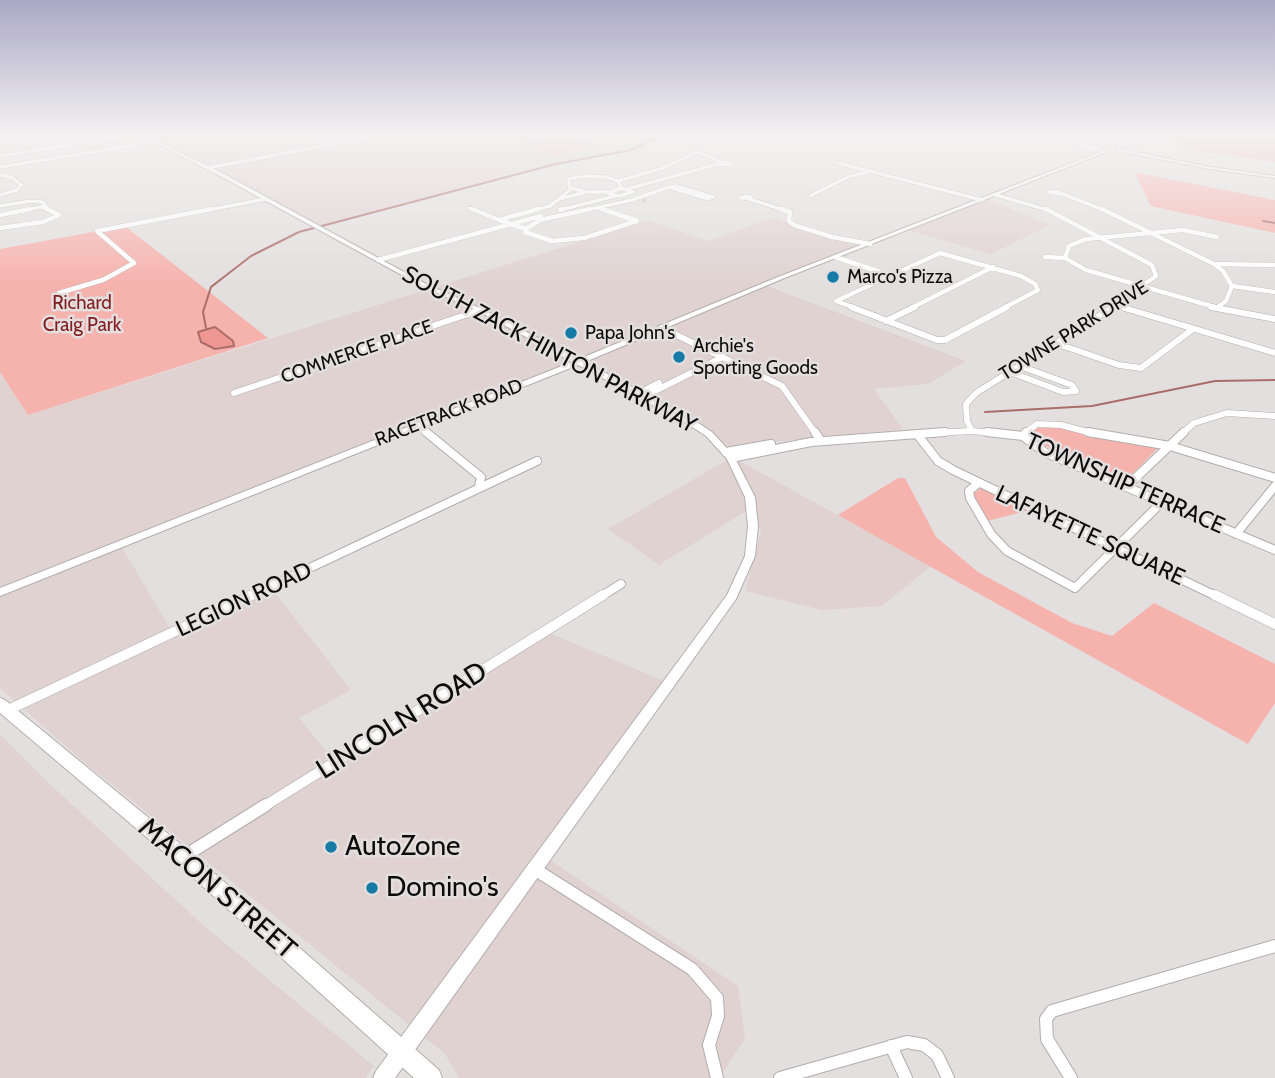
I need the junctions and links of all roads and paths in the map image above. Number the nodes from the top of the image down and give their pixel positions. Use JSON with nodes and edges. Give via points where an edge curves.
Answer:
{"nodes":[{"id":1,"x":21,"y":185,"type":"edge"},
{"id":2,"x":240,"y":185,"type":"edge"},
{"id":3,"x":569,"y":185,"type":"edge"},
{"id":4,"x":618,"y":185,"type":"edge"},
{"id":5,"x":620,"y":185,"type":"edge"},
{"id":6,"x":624,"y":185,"type":"edge"},
{"id":7,"x":664,"y":185,"type":"edge"},
{"id":8,"x":831,"y":185,"type":"edge"},
{"id":9,"x":925,"y":185,"type":"edge"},
{"id":10,"x":1020,"y":185,"type":"edge"},
{"id":11,"x":669,"y":187,"type":"junction"},
{"id":12,"x":572,"y":188,"type":"junction"},
{"id":13,"x":586,"y":192,"type":"junction"},
{"id":14,"x":598,"y":192,"type":"junction"},
{"id":15,"x":608,"y":193,"type":"junction"},
{"id":16,"x":1060,"y":194,"type":"dead end"},
{"id":17,"x":0,"y":195,"type":"edge"},
{"id":18,"x":996,"y":195,"type":"junction"},
{"id":19,"x":615,"y":196,"type":"junction"},
{"id":20,"x":636,"y":196,"type":"junction"},
{"id":21,"x":810,"y":196,"type":"dead end"},
{"id":22,"x":266,"y":199,"type":"junction"},
{"id":23,"x":559,"y":199,"type":"junction"},
{"id":24,"x":749,"y":199,"type":"dead end"},
{"id":25,"x":982,"y":200,"type":"junction"},
{"id":26,"x":0,"y":206,"type":"edge"},
{"id":27,"x":44,"y":208,"type":"junction"},
{"id":28,"x":469,"y":208,"type":"dead end"},
{"id":29,"x":598,"y":208,"type":"junction"},
{"id":30,"x":589,"y":210,"type":"junction"},
{"id":31,"x":0,"y":215,"type":"edge"},
{"id":32,"x":499,"y":220,"type":"junction"},
{"id":33,"x":507,"y":224,"type":"junction"},
{"id":34,"x":0,"y":228,"type":"edge"},
{"id":35,"x":526,"y":229,"type":"junction"},
{"id":36,"x":609,"y":230,"type":"junction"},
{"id":37,"x":1153,"y":233,"type":"junction"},
{"id":38,"x":1102,"y":237,"type":"junction"},
{"id":39,"x":1217,"y":237,"type":"dead end"},
{"id":40,"x":870,"y":244,"type":"junction"},
{"id":41,"x":837,"y":257,"type":"junction"},
{"id":42,"x":1045,"y":257,"type":"dead end"},
{"id":43,"x":1065,"y":258,"type":"junction"},
{"id":44,"x":378,"y":260,"type":"junction"},
{"id":45,"x":1214,"y":264,"type":"junction"},
{"id":46,"x":1275,"y":265,"type":"edge"},
{"id":47,"x":993,"y":268,"type":"junction"},
{"id":48,"x":891,"y":275,"type":"junction"},
{"id":49,"x":1232,"y":286,"type":"junction"},
{"id":50,"x":1144,"y":287,"type":"junction"},
{"id":51,"x":1275,"y":292,"type":"edge"},
{"id":52,"x":59,"y":293,"type":"dead end"},
{"id":53,"x":1116,"y":305,"type":"junction"},
{"id":54,"x":1216,"y":308,"type":"junction"},
{"id":55,"x":480,"y":310,"type":"junction"},
{"id":56,"x":1275,"y":319,"type":"edge"},
{"id":57,"x":886,"y":321,"type":"junction"},
{"id":58,"x":662,"y":328,"type":"junction"},
{"id":59,"x":1193,"y":329,"type":"junction"},
{"id":60,"x":1055,"y":343,"type":"junction"},
{"id":61,"x":551,"y":348,"type":"junction"},
{"id":62,"x":611,"y":349,"type":"junction"},
{"id":63,"x":1275,"y":353,"type":"edge"},
{"id":64,"x":597,"y":354,"type":"junction"},
{"id":65,"x":723,"y":357,"type":"junction"},
{"id":66,"x":579,"y":362,"type":"junction"},
{"id":67,"x":1020,"y":366,"type":"junction"},
{"id":68,"x":552,"y":372,"type":"junction"},
{"id":69,"x":1010,"y":372,"type":"junction"},
{"id":70,"x":675,"y":379,"type":"junction"},
{"id":71,"x":616,"y":381,"type":"junction"},
{"id":72,"x":234,"y":393,"type":"dead end"},
{"id":73,"x":646,"y":394,"type":"junction"},
{"id":74,"x":1275,"y":416,"type":"edge"},
{"id":75,"x":417,"y":425,"type":"junction"},
{"id":76,"x":972,"y":430,"type":"junction"},
{"id":77,"x":916,"y":433,"type":"junction"},
{"id":78,"x":1023,"y":436,"type":"junction"},
{"id":79,"x":819,"y":439,"type":"junction"},
{"id":80,"x":1170,"y":446,"type":"junction"},
{"id":81,"x":728,"y":455,"type":"junction"},
{"id":82,"x":537,"y":461,"type":"dead end"},
{"id":83,"x":1275,"y":478,"type":"edge"},
{"id":84,"x":978,"y":483,"type":"junction"},
{"id":85,"x":1275,"y":486,"type":"edge"},
{"id":86,"x":479,"y":487,"type":"junction"},
{"id":87,"x":1126,"y":487,"type":"junction"},
{"id":88,"x":1162,"y":502,"type":"junction"},
{"id":89,"x":1237,"y":534,"type":"junction"},
{"id":90,"x":1116,"y":549,"type":"junction"},
{"id":91,"x":1275,"y":551,"type":"edge"},
{"id":92,"x":621,"y":584,"type":"dead end"},
{"id":93,"x":0,"y":592,"type":"edge"},
{"id":94,"x":1275,"y":624,"type":"edge"},
{"id":95,"x":4,"y":707,"type":"edge"},
{"id":96,"x":183,"y":858,"type":"junction"},
{"id":97,"x":536,"y":870,"type":"junction"},
{"id":98,"x":1275,"y":946,"type":"edge"},
{"id":99,"x":891,"y":1046,"type":"junction"},
{"id":100,"x":402,"y":1052,"type":"junction"},
{"id":101,"x":383,"y":1078,"type":"edge"},
{"id":102,"x":431,"y":1078,"type":"edge"},
{"id":103,"x":717,"y":1078,"type":"edge"},
{"id":104,"x":780,"y":1078,"type":"edge"},
{"id":105,"x":906,"y":1078,"type":"edge"},
{"id":106,"x":948,"y":1078,"type":"edge"},
{"id":107,"x":1071,"y":1078,"type":"edge"}],
"edges":[{"from":1,"to":17,"type":"street"},
{"from":2,"to":22,"type":"main road","name":"SOUTH ZACK HINTON PARKWAY"},
{"from":3,"to":12,"type":"street"},
{"from":4,"to":14,"type":"street"},
{"from":5,"to":15,"type":"street"},
{"from":6,"to":20,"type":"street"},
{"from":7,"to":20,"type":"street"},
{"from":8,"to":21,"type":"street"},
{"from":9,"to":25,"type":"street"},
{"from":10,"to":18,"type":"main road","name":"RACETRACK ROAD"},
{"from":11,"to":11,"type":"street","via":[[682,186],[713,197],[708,199]]},
{"from":11,"to":20,"type":"street"},
{"from":12,"to":13,"type":"street"},
{"from":12,"to":23,"type":"street"},
{"from":13,"to":14,"type":"street"},
{"from":13,"to":23,"type":"street"},
{"from":14,"to":15,"type":"street"},
{"from":15,"to":19,"type":"street"},
{"from":15,"to":33,"type":"street"},
{"from":16,"to":37,"type":"street"},
{"from":18,"to":25,"type":"main road","name":"RACETRACK ROAD"},
{"from":18,"to":38,"type":"street","name":"TOWNE PARK DRIVE","via":[[1049,210]]},
{"from":19,"to":20,"type":"street"},
{"from":19,"to":33,"type":"street"},
{"from":20,"to":29,"type":"street"},
{"from":22,"to":44,"type":"main road","name":"SOUTH ZACK HINTON PARKWAY"},
{"from":22,"to":52,"type":"street","via":[[97,231],[134,263],[103,280]]},
{"from":23,"to":32,"type":"street","via":[[550,206]]},
{"from":24,"to":40,"type":"street","via":[[790,212],[789,221],[794,225]]},
{"from":25,"to":40,"type":"main road","name":"RACETRACK ROAD"},
{"from":26,"to":27,"type":"street","via":[[42,201],[47,203]]},
{"from":27,"to":31,"type":"street"},
{"from":27,"to":34,"type":"street","via":[[59,215]]},
{"from":28,"to":32,"type":"street"},
{"from":29,"to":30,"type":"street"},
{"from":29,"to":36,"type":"street","via":[[637,221]]},
{"from":30,"to":35,"type":"street","via":[[540,220]]},
{"from":30,"to":36,"type":"street","via":[[615,220]]},
{"from":32,"to":33,"type":"street"},
{"from":33,"to":35,"type":"street"},
{"from":33,"to":44,"type":"street"},
{"from":35,"to":36,"type":"street","via":[[548,241],[580,239]]},
{"from":37,"to":38,"type":"street"},
{"from":37,"to":39,"type":"street","via":[[1183,230]]},
{"from":37,"to":45,"type":"street"},
{"from":38,"to":43,"type":"street","via":[[1072,243]]},
{"from":38,"to":50,"type":"street","name":"TOWNE PARK DRIVE","via":[[1152,265],[1156,276]]},
{"from":40,"to":41,"type":"main road","name":"RACETRACK ROAD"},
{"from":41,"to":48,"type":"street"},
{"from":41,"to":58,"type":"main road","name":"RACETRACK ROAD"},
{"from":42,"to":43,"type":"street"},
{"from":43,"to":50,"type":"street","via":[[1078,267]]},
{"from":44,"to":55,"type":"main road","name":"SOUTH ZACK HINTON PARKWAY"},
{"from":45,"to":46,"type":"street"},
{"from":45,"to":49,"type":"street"},
{"from":47,"to":48,"type":"street","via":[[940,253]]},
{"from":47,"to":57,"type":"street"},
{"from":47,"to":57,"type":"street","via":[[1029,279],[1038,290],[944,340]]},
{"from":48,"to":57,"type":"street","via":[[836,301]]},
{"from":49,"to":51,"type":"street"},
{"from":49,"to":54,"type":"street","via":[[1226,301]]},
{"from":50,"to":53,"type":"street","name":"TOWNE PARK DRIVE"},
{"from":50,"to":54,"type":"street"},
{"from":53,"to":59,"type":"street"},
{"from":53,"to":60,"type":"street","name":"TOWNE PARK DRIVE"},
{"from":54,"to":56,"type":"street"},
{"from":55,"to":61,"type":"main road","name":"SOUTH ZACK HINTON PARKWAY"},
{"from":55,"to":72,"type":"street","name":"COMMERCE PLACE"},
{"from":58,"to":62,"type":"main road","name":"RACETRACK ROAD"},
{"from":58,"to":65,"type":"street"},
{"from":59,"to":60,"type":"street","via":[[1141,368],[1128,368]]},
{"from":59,"to":63,"type":"street"},
{"from":60,"to":67,"type":"street","name":"TOWNE PARK DRIVE"},
{"from":61,"to":62,"type":"main road","via":[[582,353]]},
{"from":61,"to":66,"type":"main road","name":"SOUTH ZACK HINTON PARKWAY"},
{"from":61,"to":68,"type":"main road","via":[[563,360]]},
{"from":62,"to":64,"type":"main road","name":"RACETRACK ROAD"},
{"from":64,"to":66,"type":"main road","name":"RACETRACK ROAD"},
{"from":64,"to":71,"type":"main road","via":[[595,364]]},
{"from":65,"to":70,"type":"street"},
{"from":65,"to":79,"type":"street","via":[[782,386]]},
{"from":66,"to":68,"type":"main road","name":"RACETRACK ROAD"},
{"from":66,"to":71,"type":"main road","name":"SOUTH ZACK HINTON PARKWAY"},
{"from":67,"to":69,"type":"street","name":"TOWNE PARK DRIVE"},
{"from":67,"to":69,"type":"street","via":[[1077,390],[1063,392]]},
{"from":68,"to":75,"type":"main road","name":"RACETRACK ROAD"},
{"from":69,"to":76,"type":"street","name":"TOWNE PARK DRIVE","via":[[970,398],[965,413]]},
{"from":70,"to":73,"type":"street"},
{"from":70,"to":73,"type":"street"},
{"from":71,"to":73,"type":"main road","name":"SOUTH ZACK HINTON PARKWAY"},
{"from":73,"to":81,"type":"main road","name":"SOUTH ZACK HINTON PARKWAY","via":[[709,434]]},
{"from":74,"to":80,"type":"street","via":[[1227,413],[1208,417],[1194,423]]},
{"from":75,"to":86,"type":"street","via":[[481,477]]},
{"from":75,"to":93,"type":"main road","name":"RACETRACK ROAD"},
{"from":76,"to":77,"type":"street","name":"TOWNSHIP TERRACE"},
{"from":76,"to":78,"type":"street","name":"TOWNSHIP TERRACE"},
{"from":77,"to":79,"type":"street","name":"TOWNSHIP TERRACE"},
{"from":77,"to":84,"type":"street","name":"LAFAYETTE SQUARE","via":[[938,461]]},
{"from":78,"to":80,"type":"street","via":[[1037,424],[1047,423]]},
{"from":78,"to":87,"type":"street","name":"TOWNSHIP TERRACE","via":[[1044,452]]},
{"from":79,"to":81,"type":"street","name":"TOWNSHIP TERRACE"},
{"from":80,"to":83,"type":"street"},
{"from":80,"to":87,"type":"street"},
{"from":81,"to":97,"type":"main road","name":"SOUTH ZACK HINTON PARKWAY","via":[[750,497],[753,526],[750,556],[732,596]]},
{"from":82,"to":86,"type":"street","name":"LEGION ROAD"},
{"from":84,"to":90,"type":"street","name":"LAFAYETTE SQUARE"},
{"from":84,"to":90,"type":"street","via":[[969,491],[970,498],[991,534],[1007,551],[1075,588]]},
{"from":85,"to":89,"type":"street"},
{"from":86,"to":95,"type":"street","name":"LEGION ROAD"},
{"from":87,"to":88,"type":"street","name":"TOWNSHIP TERRACE"},
{"from":88,"to":89,"type":"street","name":"TOWNSHIP TERRACE"},
{"from":88,"to":90,"type":"street"},
{"from":89,"to":91,"type":"street","name":"TOWNSHIP TERRACE"},
{"from":90,"to":94,"type":"street","name":"LAFAYETTE SQUARE"},
{"from":92,"to":96,"type":"street","name":"LINCOLN ROAD"},
{"from":95,"to":96,"type":"main road","name":"MACON STREET"},
{"from":96,"to":100,"type":"main road","name":"MACON STREET"},
{"from":97,"to":100,"type":"main road","name":"SOUTH ZACK HINTON PARKWAY"},
{"from":97,"to":103,"type":"street","via":[[692,969],[716,998],[718,1016],[709,1045]]},
{"from":98,"to":107,"type":"street","via":[[1052,1010],[1046,1020],[1047,1039]]},
{"from":99,"to":104,"type":"street"},
{"from":99,"to":105,"type":"street"},
{"from":99,"to":106,"type":"street","via":[[907,1042],[924,1045],[937,1055]]},
{"from":100,"to":101,"type":"main road","name":"SOUTH ZACK HINTON PARKWAY"},
{"from":100,"to":102,"type":"main road","name":"MACON STREET"}]}
